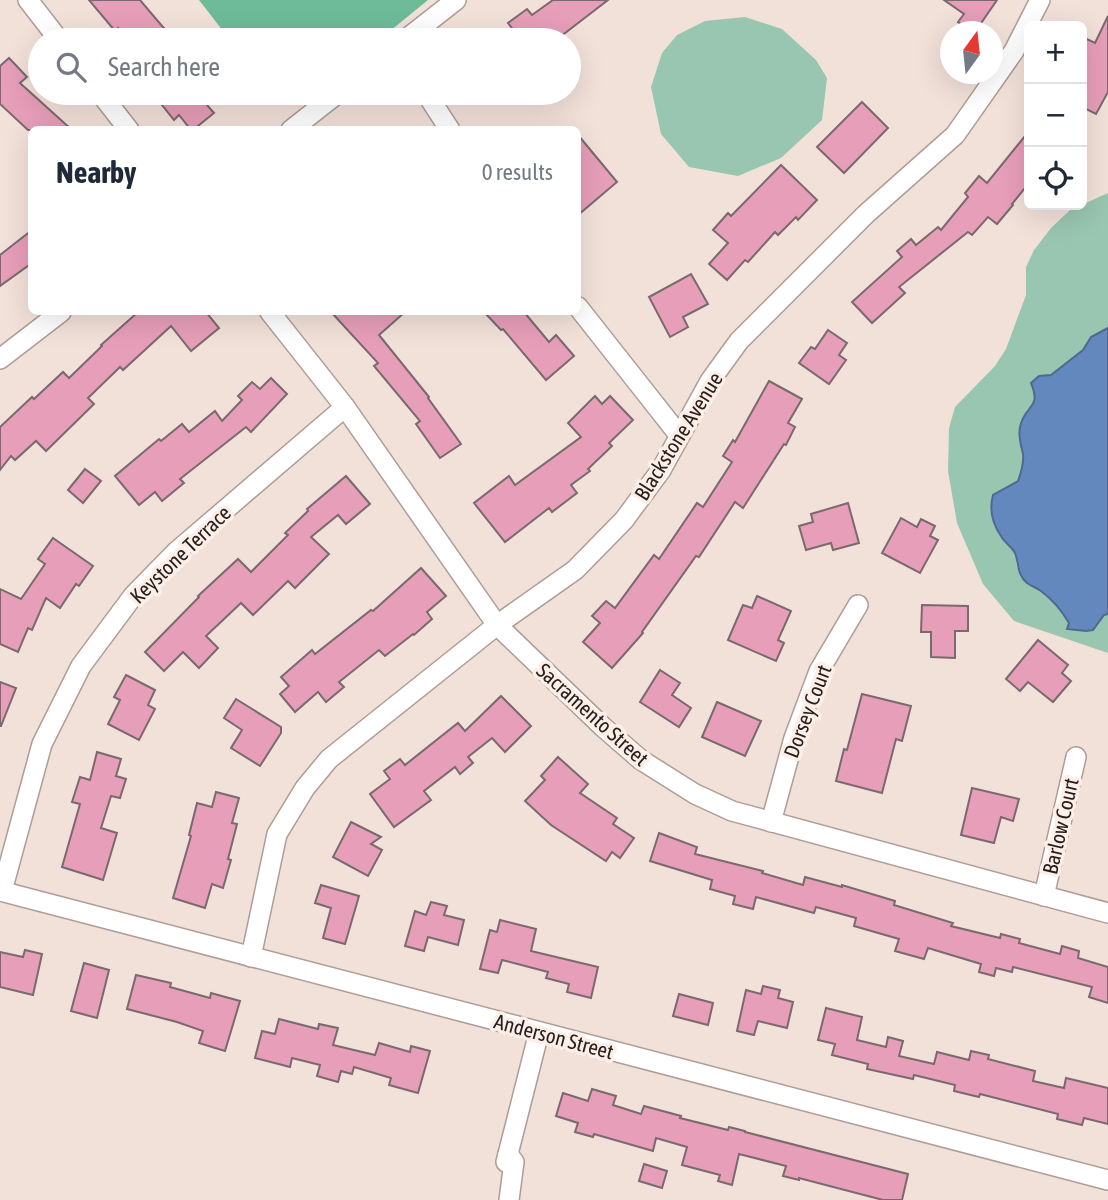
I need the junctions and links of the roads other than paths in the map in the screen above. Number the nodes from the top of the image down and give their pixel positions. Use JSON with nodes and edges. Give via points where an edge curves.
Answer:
{"nodes":[{"id":1,"x":28,"y":0,"type":"edge"},
{"id":2,"x":456,"y":0,"type":"edge"},
{"id":3,"x":1040,"y":0,"type":"edge"},
{"id":4,"x":50,"y":28,"type":"edge"},
{"id":5,"x":420,"y":28,"type":"edge"},
{"id":6,"x":109,"y":105,"type":"edge"},
{"id":7,"x":323,"y":105,"type":"edge"},
{"id":8,"x":434,"y":105,"type":"edge"},
{"id":9,"x":126,"y":126,"type":"edge"},
{"id":10,"x":296,"y":126,"type":"edge"},
{"id":11,"x":447,"y":126,"type":"edge"},
{"id":12,"x":581,"y":311,"type":"edge"},
{"id":13,"x":57,"y":315,"type":"edge"},
{"id":14,"x":272,"y":315,"type":"edge"},
{"id":15,"x":0,"y":359,"type":"edge"},
{"id":16,"x":345,"y":407,"type":"junction"},
{"id":17,"x":679,"y":435,"type":"junction"},
{"id":18,"x":858,"y":605,"type":"dead end"},
{"id":19,"x":497,"y":625,"type":"junction"},
{"id":20,"x":1076,"y":757,"type":"dead end"},
{"id":21,"x":771,"y":822,"type":"junction"},
{"id":22,"x":1,"y":891,"type":"edge"},
{"id":23,"x":1044,"y":896,"type":"junction"},
{"id":24,"x":1108,"y":913,"type":"edge"},
{"id":25,"x":251,"y":957,"type":"junction"},
{"id":26,"x":539,"y":1032,"type":"junction"},
{"id":27,"x":1108,"y":1180,"type":"edge"},
{"id":28,"x":509,"y":1200,"type":"edge"}],
"edges":[{"from":1,"to":4,"type":"street"},
{"from":2,"to":5,"type":"street"},
{"from":3,"to":17,"type":"street","name":"Blackstone Avenue","via":[[1014,51],[955,135],[866,214],[740,341]]},
{"from":6,"to":9,"type":"street"},
{"from":7,"to":10,"type":"street"},
{"from":8,"to":11,"type":"street"},
{"from":12,"to":17,"type":"street"},
{"from":13,"to":15,"type":"street"},
{"from":14,"to":16,"type":"street","name":"Sacramento Street"},
{"from":16,"to":19,"type":"street","name":"Sacramento Street"},
{"from":16,"to":22,"type":"street","name":"Keystone Terrace","via":[[177,551],[133,596],[81,666],[42,744]]},
{"from":17,"to":19,"type":"street","name":"Blackstone Avenue","via":[[661,470],[624,520],[575,570]]},
{"from":18,"to":21,"type":"street","name":"Dorsey Court","via":[[819,671],[794,738]]},
{"from":19,"to":21,"type":"street","name":"Sacramento Street","via":[[640,760],[695,794]]},
{"from":19,"to":25,"type":"street","name":"Blackstone Avenue","via":[[329,759],[304,788],[277,834]]},
{"from":20,"to":23,"type":"street","name":"Barlow Court"},
{"from":21,"to":23,"type":"street","name":"Sacramento Street"},
{"from":22,"to":25,"type":"street","name":"Anderson Street"},
{"from":23,"to":24,"type":"street","name":"Sacramento Street"},
{"from":25,"to":26,"type":"street","name":"Anderson Street"},
{"from":26,"to":27,"type":"street","name":"Anderson Street"},
{"from":26,"to":28,"type":"street","via":[[507,1158],[514,1162]]}]}
